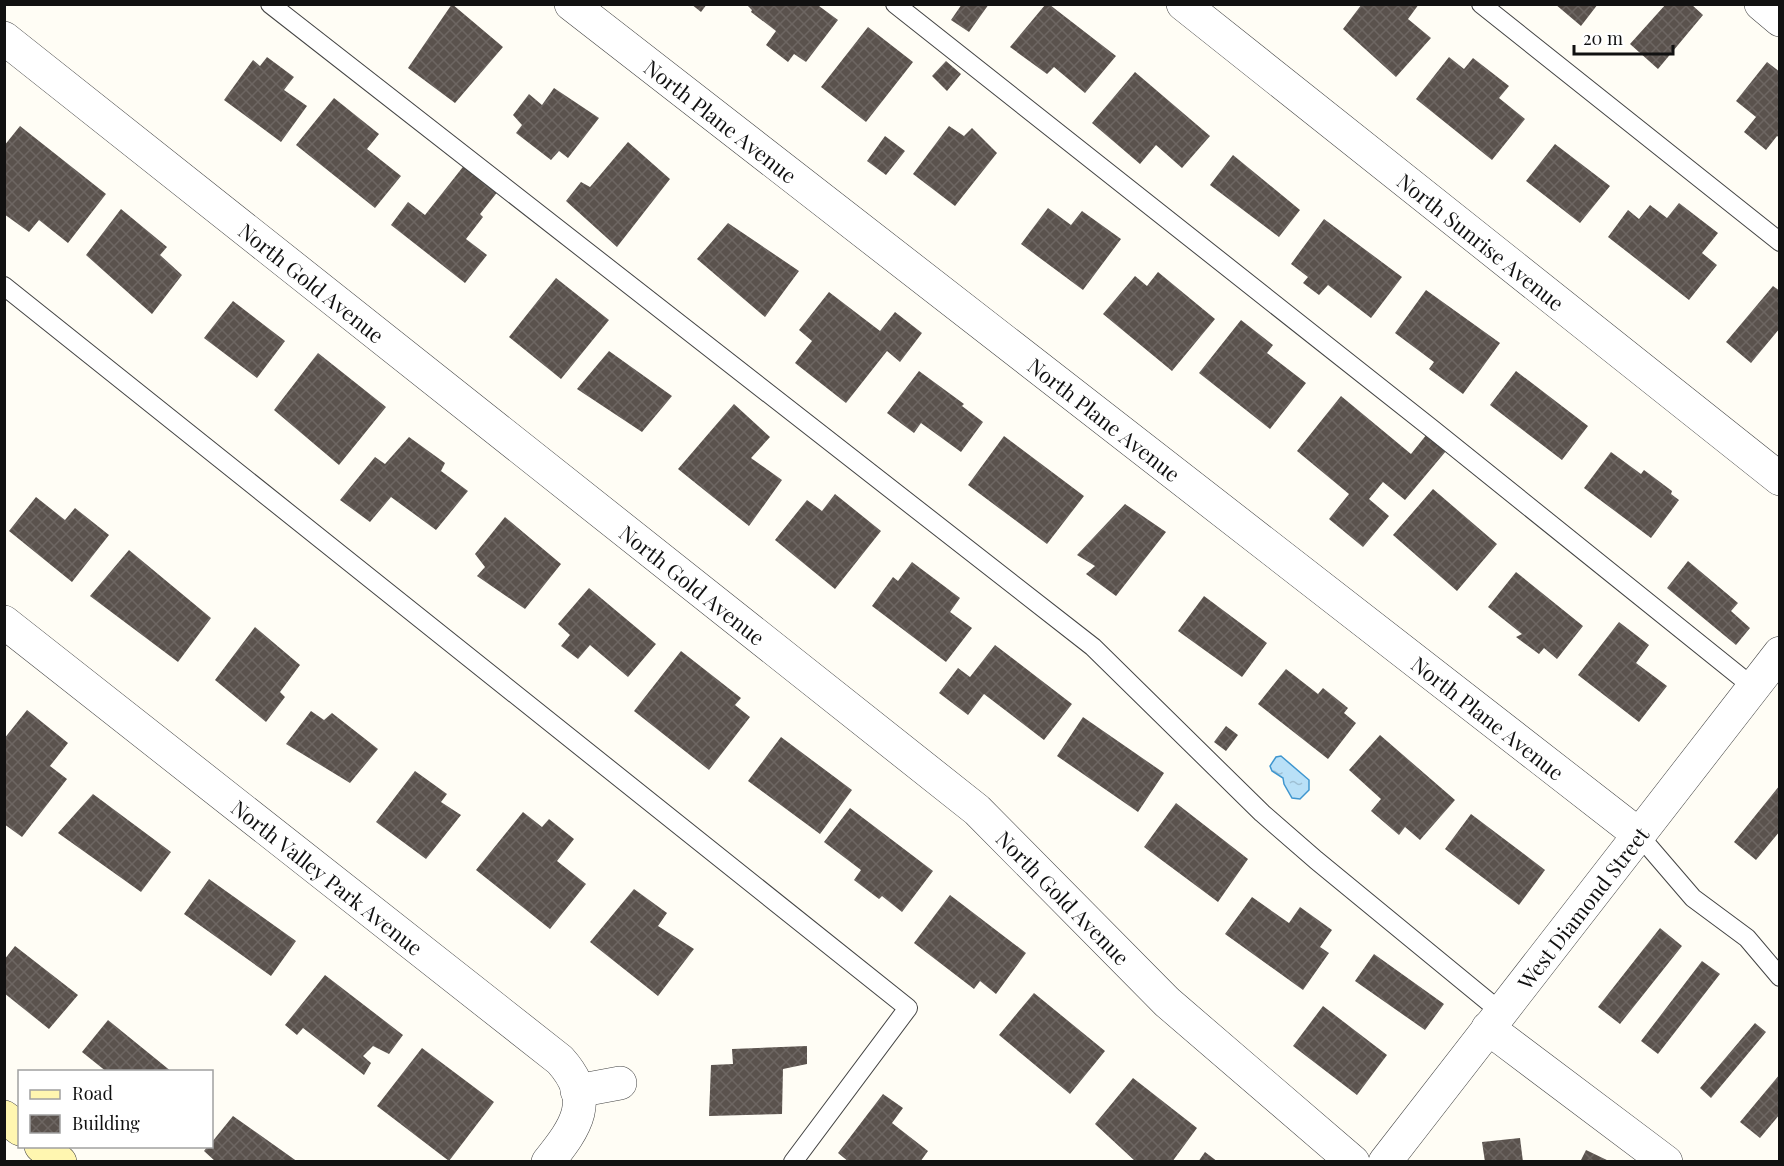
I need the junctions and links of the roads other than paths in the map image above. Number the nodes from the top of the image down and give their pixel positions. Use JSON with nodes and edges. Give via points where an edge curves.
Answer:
{"nodes":[{"id":1,"x":270,"y":4,"type":"edge"},
{"id":2,"x":571,"y":4,"type":"edge"},
{"id":3,"x":896,"y":4,"type":"edge"},
{"id":4,"x":1183,"y":4,"type":"edge"},
{"id":5,"x":1481,"y":4,"type":"edge"},
{"id":6,"x":1761,"y":4,"type":"edge"},
{"id":7,"x":1779,"y":20,"type":"edge"},
{"id":8,"x":4,"y":38,"type":"edge"},
{"id":9,"x":1779,"y":242,"type":"edge"},
{"id":10,"x":4,"y":286,"type":"edge"},
{"id":11,"x":1779,"y":479,"type":"edge"},
{"id":12,"x":4,"y":622,"type":"edge"},
{"id":13,"x":1779,"y":652,"type":"edge"},
{"id":14,"x":1753,"y":687,"type":"junction"},
{"id":15,"x":1638,"y":834,"type":"junction"},
{"id":16,"x":1779,"y":977,"type":"edge"},
{"id":17,"x":1495,"y":1020,"type":"junction"},
{"id":18,"x":620,"y":1083,"type":"dead end"},
{"id":19,"x":578,"y":1091,"type":"junction"},
{"id":20,"x":4,"y":1117,"type":"edge"},
{"id":21,"x":18,"y":1128,"type":"edge"},
{"id":22,"x":44,"y":1148,"type":"edge"},
{"id":23,"x":60,"y":1161,"type":"edge"},
{"id":24,"x":548,"y":1161,"type":"edge"},
{"id":25,"x":793,"y":1161,"type":"edge"},
{"id":26,"x":1353,"y":1161,"type":"edge"},
{"id":27,"x":1385,"y":1161,"type":"edge"},
{"id":28,"x":1666,"y":1161,"type":"edge"}],
"edges":[{"from":1,"to":17,"type":"lane","via":[[1094,648],[1262,813]]},
{"from":2,"to":15,"type":"street","name":"North Plane Avenue"},
{"from":3,"to":14,"type":"lane"},
{"from":4,"to":11,"type":"street","name":"North Sunrise Avenue"},
{"from":5,"to":9,"type":"lane"},
{"from":6,"to":7,"type":"street"},
{"from":8,"to":26,"type":"street","name":"North Gold Avenue","via":[[977,810],[1167,1002]]},
{"from":10,"to":25,"type":"lane","via":[[908,1008]]},
{"from":12,"to":19,"type":"street","name":"North Valley Park Avenue","via":[[560,1060]]},
{"from":13,"to":14,"type":"street","name":"West Diamond Street"},
{"from":14,"to":15,"type":"street","name":"West Diamond Street"},
{"from":15,"to":16,"type":"lane","via":[[1693,898],[1747,938]]},
{"from":15,"to":17,"type":"street","name":"West Diamond Street"},
{"from":17,"to":27,"type":"street","name":"West Diamond Street"},
{"from":17,"to":28,"type":"street"},
{"from":18,"to":19,"type":"street"},
{"from":19,"to":24,"type":"street","via":[[578,1118]]},
{"from":20,"to":21,"type":"street"},
{"from":22,"to":23,"type":"street"}]}
